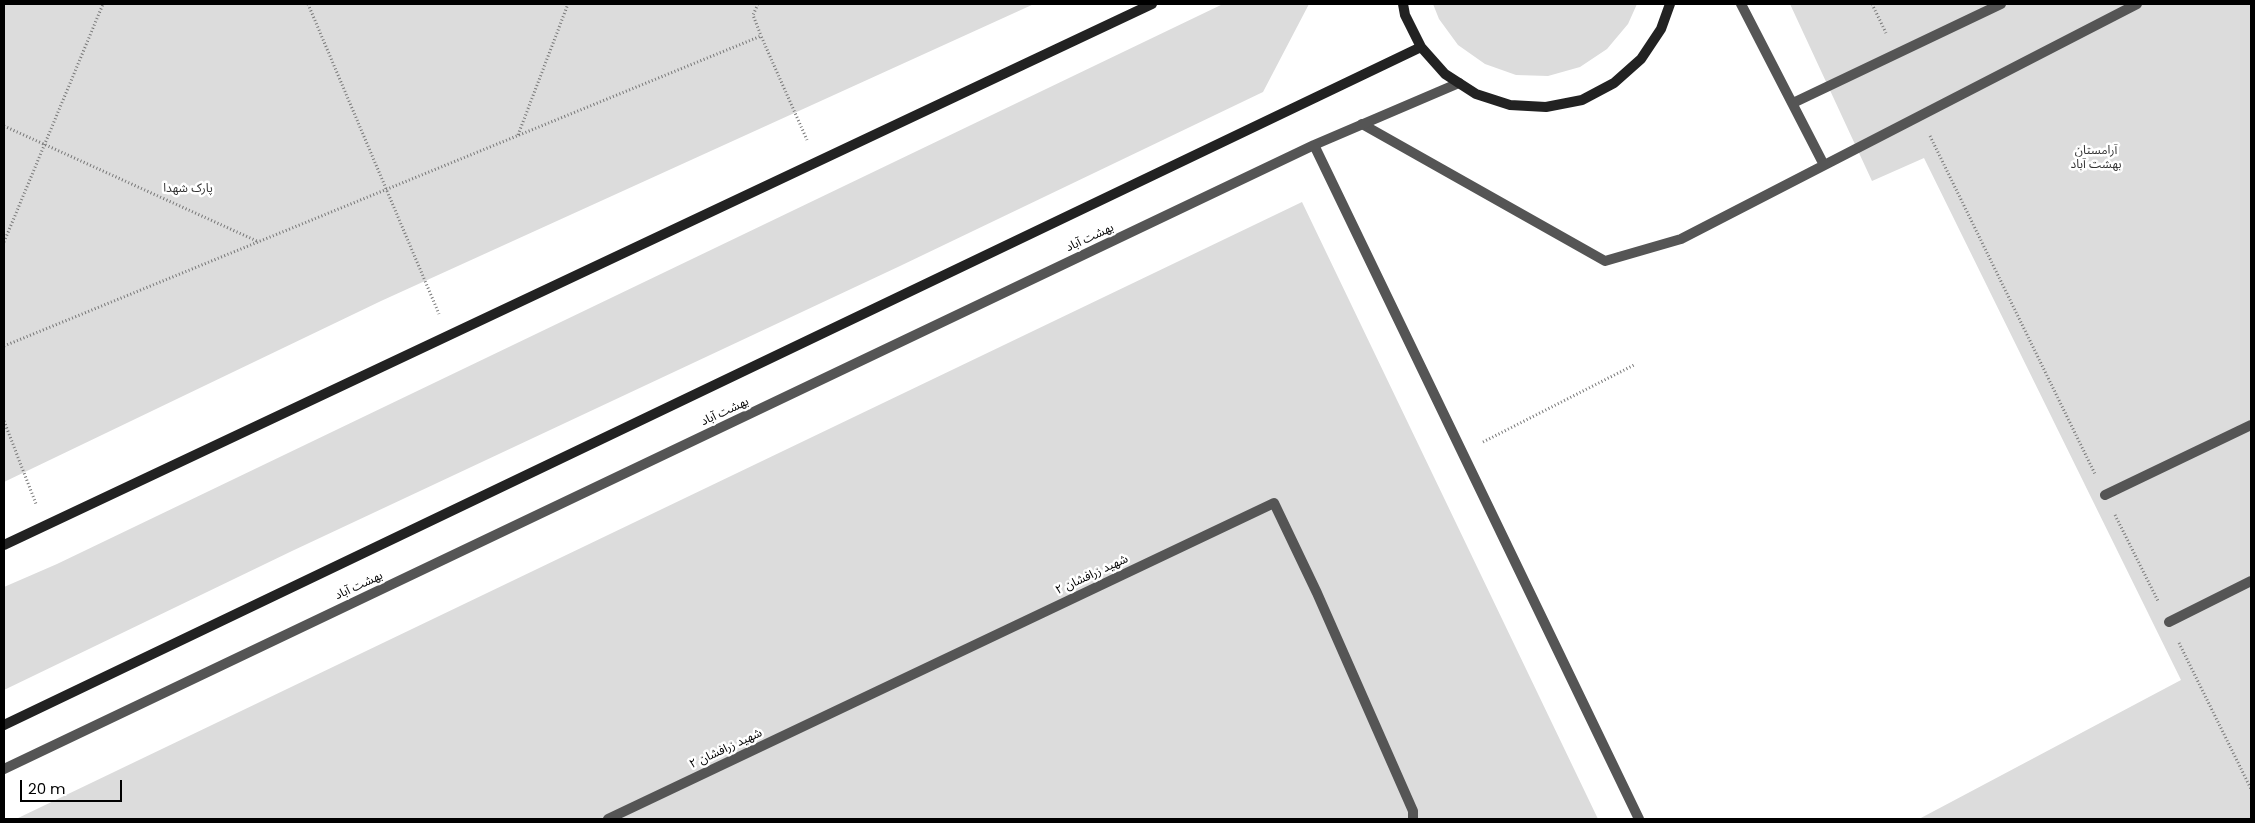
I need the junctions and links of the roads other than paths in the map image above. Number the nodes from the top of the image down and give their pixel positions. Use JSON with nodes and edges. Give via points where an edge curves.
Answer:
{"nodes":[{"id":1,"x":1152,"y":4,"type":"edge"},
{"id":2,"x":1403,"y":4,"type":"edge"},
{"id":3,"x":1670,"y":4,"type":"edge"},
{"id":4,"x":1741,"y":4,"type":"edge"},
{"id":5,"x":2001,"y":4,"type":"edge"},
{"id":6,"x":2137,"y":4,"type":"edge"},
{"id":7,"x":1422,"y":47,"type":"junction"},
{"id":8,"x":1459,"y":83,"type":"junction"},
{"id":9,"x":1793,"y":103,"type":"junction"},
{"id":10,"x":1362,"y":124,"type":"junction"},
{"id":11,"x":1314,"y":145,"type":"junction"},
{"id":12,"x":1824,"y":165,"type":"junction"},
{"id":13,"x":2251,"y":425,"type":"edge"},
{"id":14,"x":2105,"y":495,"type":"road end"},
{"id":15,"x":4,"y":545,"type":"edge"},
{"id":16,"x":2251,"y":581,"type":"edge"},
{"id":17,"x":2169,"y":622,"type":"road end"},
{"id":18,"x":4,"y":725,"type":"edge"},
{"id":19,"x":4,"y":769,"type":"edge"},
{"id":20,"x":608,"y":819,"type":"edge"},
{"id":21,"x":1413,"y":819,"type":"edge"},
{"id":22,"x":1639,"y":819,"type":"edge"}],
"edges":[{"from":1,"to":15,"type":"street"},
{"from":2,"to":7,"type":"street","via":[[1405,15]]},
{"from":3,"to":8,"type":"street","via":[[1661,29],[1641,59],[1614,83],[1582,100],[1546,107],[1510,105],[1476,94]]},
{"from":4,"to":9,"type":"street"},
{"from":5,"to":9,"type":"street"},
{"from":6,"to":12,"type":"street"},
{"from":7,"to":8,"type":"street","via":[[1445,74]]},
{"from":7,"to":18,"type":"street"},
{"from":8,"to":10,"type":"street","name":"بهشت آباد"},
{"from":9,"to":12,"type":"street"},
{"from":10,"to":11,"type":"street","name":"بهشت آباد"},
{"from":10,"to":12,"type":"street","via":[[1605,261],[1681,239]]},
{"from":11,"to":19,"type":"street","name":"بهشت آباد"},
{"from":11,"to":22,"type":"street"},
{"from":13,"to":14,"type":"street"},
{"from":16,"to":17,"type":"street"},
{"from":20,"to":21,"type":"street","name":"شهید زرافشان ۲","via":[[1274,503],[1317,593],[1413,812]]}]}
